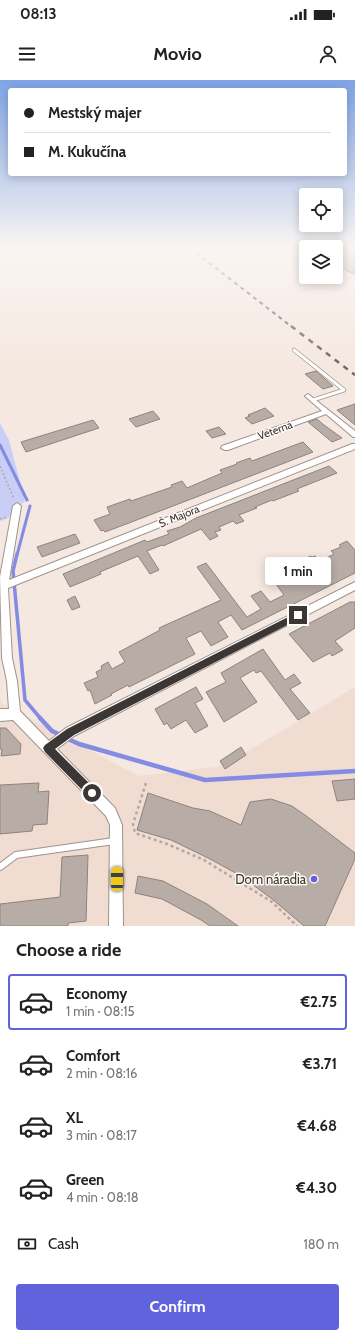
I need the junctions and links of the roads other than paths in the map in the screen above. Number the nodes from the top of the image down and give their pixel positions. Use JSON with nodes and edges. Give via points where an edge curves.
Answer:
{"nodes":[{"id":1,"x":294,"y":350,"type":"dead end"},
{"id":2,"x":310,"y":398,"type":"joint"},
{"id":3,"x":326,"y":412,"type":"junction"},
{"id":4,"x":355,"y":435,"type":"edge"},
{"id":5,"x":355,"y":446,"type":"edge"},
{"id":6,"x":225,"y":448,"type":"dead end"},
{"id":7,"x":17,"y":506,"type":"road end"},
{"id":8,"x":3,"y":586,"type":"junction"},
{"id":9,"x":355,"y":586,"type":"edge"},
{"id":10,"x":4,"y":658,"type":"edge"},
{"id":11,"x":15,"y":714,"type":"junction"},
{"id":12,"x":0,"y":715,"type":"edge"},
{"id":13,"x":48,"y":748,"type":"junction"},
{"id":14,"x":117,"y":840,"type":"junction"},
{"id":15,"x":0,"y":867,"type":"edge"},
{"id":16,"x":116,"y":926,"type":"edge"}],
"edges":[{"from":1,"to":2,"type":"lane","via":[[344,390]]},
{"from":2,"to":3,"type":"street"},
{"from":3,"to":4,"type":"street"},
{"from":3,"to":6,"type":"street","name":"Veterná"},
{"from":5,"to":8,"type":"street","name":"Š. Majora"},
{"from":7,"to":8,"type":"street"},
{"from":8,"to":10,"type":"street"},
{"from":9,"to":13,"type":"street","via":[[66,736]]},
{"from":10,"to":11,"type":"street","via":[[12,681]]},
{"from":11,"to":12,"type":"street"},
{"from":11,"to":13,"type":"street"},
{"from":13,"to":14,"type":"street","via":[[111,812],[116,824]]},
{"from":14,"to":15,"type":"lane","via":[[16,855]]},
{"from":14,"to":16,"type":"street"}]}
